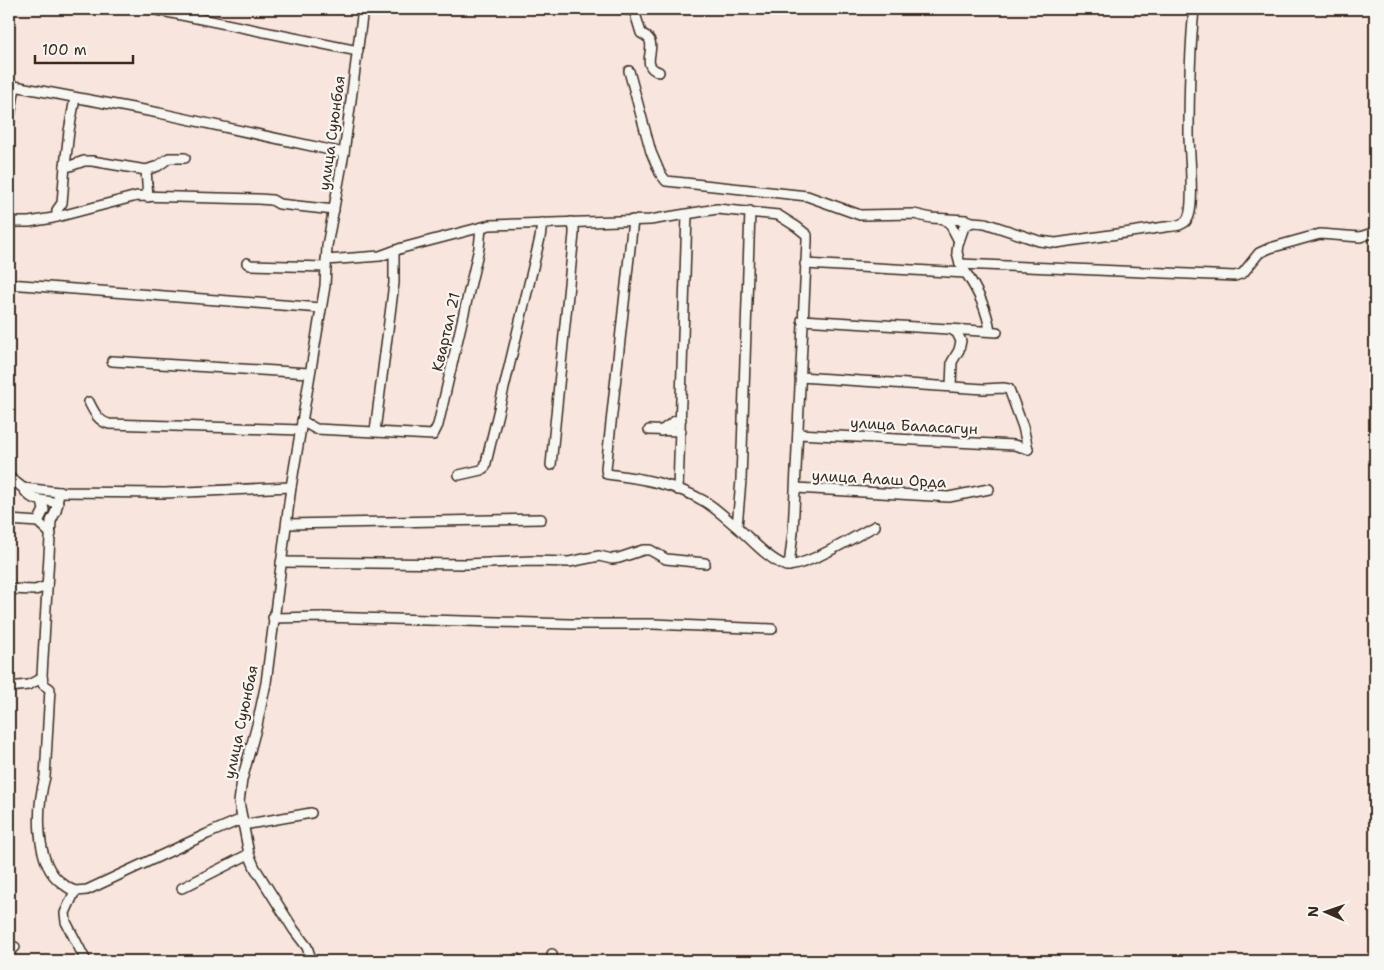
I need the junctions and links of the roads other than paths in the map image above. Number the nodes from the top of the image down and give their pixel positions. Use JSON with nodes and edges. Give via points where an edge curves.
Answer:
{"nodes":[{"id":1,"x":152,"y":9,"type":"edge"},
{"id":2,"x":363,"y":9,"type":"edge"},
{"id":3,"x":621,"y":9,"type":"edge"},
{"id":4,"x":1194,"y":9,"type":"edge"},
{"id":5,"x":358,"y":51,"type":"junction"},
{"id":6,"x":629,"y":72,"type":"dead end"},
{"id":7,"x":659,"y":72,"type":"dead end"},
{"id":8,"x":12,"y":86,"type":"edge"},
{"id":9,"x":74,"y":98,"type":"junction"},
{"id":10,"x":9,"y":122,"type":"edge"},
{"id":11,"x":344,"y":153,"type":"junction"},
{"id":12,"x":185,"y":158,"type":"dead end"},
{"id":13,"x":65,"y":166,"type":"junction"},
{"id":14,"x":146,"y":170,"type":"junction"},
{"id":15,"x":148,"y":197,"type":"junction"},
{"id":16,"x":334,"y":210,"type":"junction"},
{"id":17,"x":750,"y":211,"type":"junction"},
{"id":18,"x":687,"y":215,"type":"junction"},
{"id":19,"x":57,"y":217,"type":"junction"},
{"id":20,"x":944,"y":219,"type":"junction"},
{"id":21,"x":632,"y":220,"type":"junction"},
{"id":22,"x":9,"y":222,"type":"edge"},
{"id":23,"x":571,"y":222,"type":"junction"},
{"id":24,"x":972,"y":222,"type":"junction"},
{"id":25,"x":542,"y":223,"type":"junction"},
{"id":26,"x":481,"y":228,"type":"junction"},
{"id":27,"x":1375,"y":232,"type":"edge"},
{"id":28,"x":959,"y":241,"type":"junction"},
{"id":29,"x":394,"y":251,"type":"junction"},
{"id":30,"x":247,"y":262,"type":"dead end"},
{"id":31,"x":326,"y":264,"type":"junction"},
{"id":32,"x":805,"y":264,"type":"junction"},
{"id":33,"x":960,"y":264,"type":"junction"},
{"id":34,"x":966,"y":273,"type":"junction"},
{"id":35,"x":9,"y":284,"type":"edge"},
{"id":36,"x":321,"y":308,"type":"junction"},
{"id":37,"x":802,"y":320,"type":"junction"},
{"id":38,"x":951,"y":329,"type":"junction"},
{"id":39,"x":112,"y":361,"type":"dead end"},
{"id":40,"x":309,"y":373,"type":"junction"},
{"id":41,"x":800,"y":377,"type":"junction"},
{"id":42,"x":951,"y":386,"type":"junction"},
{"id":43,"x":88,"y":402,"type":"dead end"},
{"id":44,"x":681,"y":419,"type":"junction"},
{"id":45,"x":301,"y":426,"type":"junction"},
{"id":46,"x":649,"y":430,"type":"dead end"},
{"id":47,"x":375,"y":431,"type":"junction"},
{"id":48,"x":661,"y":431,"type":"junction"},
{"id":49,"x":681,"y":431,"type":"junction"},
{"id":50,"x":798,"y":434,"type":"junction"},
{"id":51,"x":551,"y":465,"type":"dead end"},
{"id":52,"x":458,"y":476,"type":"dead end"},
{"id":53,"x":9,"y":477,"type":"edge"},
{"id":54,"x":291,"y":487,"type":"junction"},
{"id":55,"x":22,"y":488,"type":"junction"},
{"id":56,"x":796,"y":488,"type":"junction"},
{"id":57,"x":678,"y":490,"type":"junction"},
{"id":58,"x":989,"y":490,"type":"dead end"},
{"id":59,"x":60,"y":492,"type":"junction"},
{"id":60,"x":42,"y":501,"type":"junction"},
{"id":61,"x":58,"y":504,"type":"junction"},
{"id":62,"x":540,"y":519,"type":"dead end"},
{"id":63,"x":9,"y":520,"type":"edge"},
{"id":64,"x":38,"y":522,"type":"junction"},
{"id":65,"x":287,"y":524,"type":"junction"},
{"id":66,"x":875,"y":526,"type":"dead end"},
{"id":67,"x":737,"y":527,"type":"junction"},
{"id":68,"x":50,"y":534,"type":"junction"},
{"id":69,"x":282,"y":562,"type":"junction"},
{"id":70,"x":705,"y":563,"type":"dead end"},
{"id":71,"x":788,"y":566,"type":"junction"},
{"id":72,"x":47,"y":586,"type":"junction"},
{"id":73,"x":9,"y":589,"type":"edge"},
{"id":74,"x":273,"y":618,"type":"junction"},
{"id":75,"x":772,"y":628,"type":"dead end"},
{"id":76,"x":42,"y":678,"type":"junction"},
{"id":77,"x":9,"y":687,"type":"edge"},
{"id":78,"x":311,"y":813,"type":"dead end"},
{"id":79,"x":243,"y":822,"type":"junction"},
{"id":80,"x":249,"y":854,"type":"junction"},
{"id":81,"x":182,"y":888,"type":"dead end"},
{"id":82,"x":75,"y":891,"type":"junction"},
{"id":83,"x":86,"y":961,"type":"edge"},
{"id":84,"x":310,"y":961,"type":"edge"}],
"edges":[{"from":1,"to":5,"type":"street"},
{"from":2,"to":5,"type":"street","name":"улица Суюнбая"},
{"from":3,"to":7,"type":"street","via":[[634,10],[641,33],[651,42],[651,66]]},
{"from":4,"to":24,"type":"street","via":[[1189,135],[1191,203],[1186,222],[1056,243]]},
{"from":5,"to":11,"type":"street","name":"улица Суюнбая"},
{"from":6,"to":20,"type":"street","via":[[651,152],[666,181],[807,196],[860,215],[914,214]]},
{"from":8,"to":9,"type":"street"},
{"from":8,"to":10,"type":"street"},
{"from":9,"to":11,"type":"street"},
{"from":9,"to":13,"type":"street"},
{"from":11,"to":16,"type":"street","name":"улица Суюнбая"},
{"from":12,"to":14,"type":"street","via":[[169,158]]},
{"from":13,"to":14,"type":"street","via":[[92,161]]},
{"from":13,"to":19,"type":"street","via":[[62,203]]},
{"from":14,"to":15,"type":"street"},
{"from":15,"to":16,"type":"street","via":[[258,199]]},
{"from":15,"to":19,"type":"street","via":[[137,196]]},
{"from":16,"to":31,"type":"street","name":"улица Суюнбая"},
{"from":17,"to":18,"type":"street","via":[[717,209]]},
{"from":17,"to":32,"type":"street","via":[[778,215],[804,232],[807,235]]},
{"from":17,"to":67,"type":"street"},
{"from":18,"to":21,"type":"street"},
{"from":18,"to":44,"type":"street"},
{"from":19,"to":22,"type":"street"},
{"from":20,"to":24,"type":"street"},
{"from":20,"to":28,"type":"street"},
{"from":21,"to":23,"type":"street"},
{"from":21,"to":57,"type":"street","via":[[606,472]]},
{"from":23,"to":25,"type":"street"},
{"from":23,"to":51,"type":"street","via":[[574,234]]},
{"from":24,"to":28,"type":"street","via":[[964,227]]},
{"from":25,"to":26,"type":"street","via":[[498,224]]},
{"from":25,"to":52,"type":"street","via":[[485,467]]},
{"from":26,"to":29,"type":"street"},
{"from":26,"to":47,"type":"street","name":"Квартал 21","via":[[434,435]]},
{"from":27,"to":33,"type":"street","via":[[1360,237],[1320,234],[1270,248],[1259,253],[1243,273],[1235,276]]},
{"from":28,"to":33,"type":"street"},
{"from":29,"to":31,"type":"street"},
{"from":29,"to":47,"type":"street","via":[[394,283]]},
{"from":30,"to":31,"type":"street","via":[[250,265]]},
{"from":31,"to":36,"type":"street","name":"улица Суюнбая"},
{"from":32,"to":34,"type":"street"},
{"from":32,"to":37,"type":"street"},
{"from":33,"to":34,"type":"street"},
{"from":34,"to":38,"type":"street","via":[[981,296],[994,331]]},
{"from":35,"to":36,"type":"street"},
{"from":36,"to":40,"type":"street","name":"улица Суюнбая"},
{"from":37,"to":38,"type":"street"},
{"from":37,"to":41,"type":"street"},
{"from":38,"to":42,"type":"street","via":[[962,340],[952,362]]},
{"from":39,"to":40,"type":"street"},
{"from":40,"to":45,"type":"street","name":"улица Суюнбая"},
{"from":41,"to":42,"type":"street"},
{"from":41,"to":50,"type":"street"},
{"from":42,"to":50,"type":"street","name":"улица Баласагун","via":[[1009,390],[1028,449],[1014,445]]},
{"from":43,"to":45,"type":"street","via":[[98,418],[109,424]]},
{"from":44,"to":48,"type":"street"},
{"from":44,"to":49,"type":"street"},
{"from":45,"to":47,"type":"street"},
{"from":45,"to":54,"type":"street","name":"улица Суюнбая"},
{"from":46,"to":48,"type":"street"},
{"from":48,"to":49,"type":"street"},
{"from":49,"to":57,"type":"street"},
{"from":50,"to":56,"type":"street"},
{"from":53,"to":55,"type":"street"},
{"from":54,"to":59,"type":"street","via":[[155,493]]},
{"from":54,"to":65,"type":"street","name":"улица Суюнбая"},
{"from":55,"to":59,"type":"street"},
{"from":55,"to":60,"type":"street","via":[[30,497]]},
{"from":56,"to":58,"type":"street","name":"улица Алаш Орда","via":[[950,498]]},
{"from":56,"to":71,"type":"street"},
{"from":57,"to":67,"type":"street","via":[[705,502]]},
{"from":59,"to":61,"type":"street"},
{"from":60,"to":61,"type":"street"},
{"from":60,"to":64,"type":"street","via":[[44,510]]},
{"from":61,"to":68,"type":"street"},
{"from":62,"to":65,"type":"street"},
{"from":63,"to":64,"type":"street"},
{"from":64,"to":68,"type":"street"},
{"from":65,"to":69,"type":"street","name":"улица Суюнбая"},
{"from":66,"to":71,"type":"street","via":[[837,547]]},
{"from":67,"to":71,"type":"street","via":[[768,555]]},
{"from":68,"to":72,"type":"street"},
{"from":69,"to":70,"type":"street","via":[[569,562],[599,556],[619,558],[650,550],[666,558]]},
{"from":69,"to":74,"type":"street","name":"улица Суюнбая"},
{"from":72,"to":73,"type":"street","via":[[34,590]]},
{"from":72,"to":76,"type":"street"},
{"from":74,"to":75,"type":"street"},
{"from":74,"to":79,"type":"street","name":"улица Суюнбая","via":[[266,683],[242,780],[239,802]]},
{"from":76,"to":77,"type":"street","via":[[28,685]]},
{"from":76,"to":82,"type":"street","via":[[43,684],[50,689],[41,800],[41,847],[52,875]]},
{"from":78,"to":79,"type":"street"},
{"from":79,"to":80,"type":"street","name":"улица Суюнбая"},
{"from":79,"to":82,"type":"street","via":[[207,834],[87,890]]},
{"from":80,"to":81,"type":"street"},
{"from":80,"to":84,"type":"street","name":"улица Суюнбая","via":[[307,947]]},
{"from":82,"to":83,"type":"street","via":[[65,913],[66,922]]}]}
